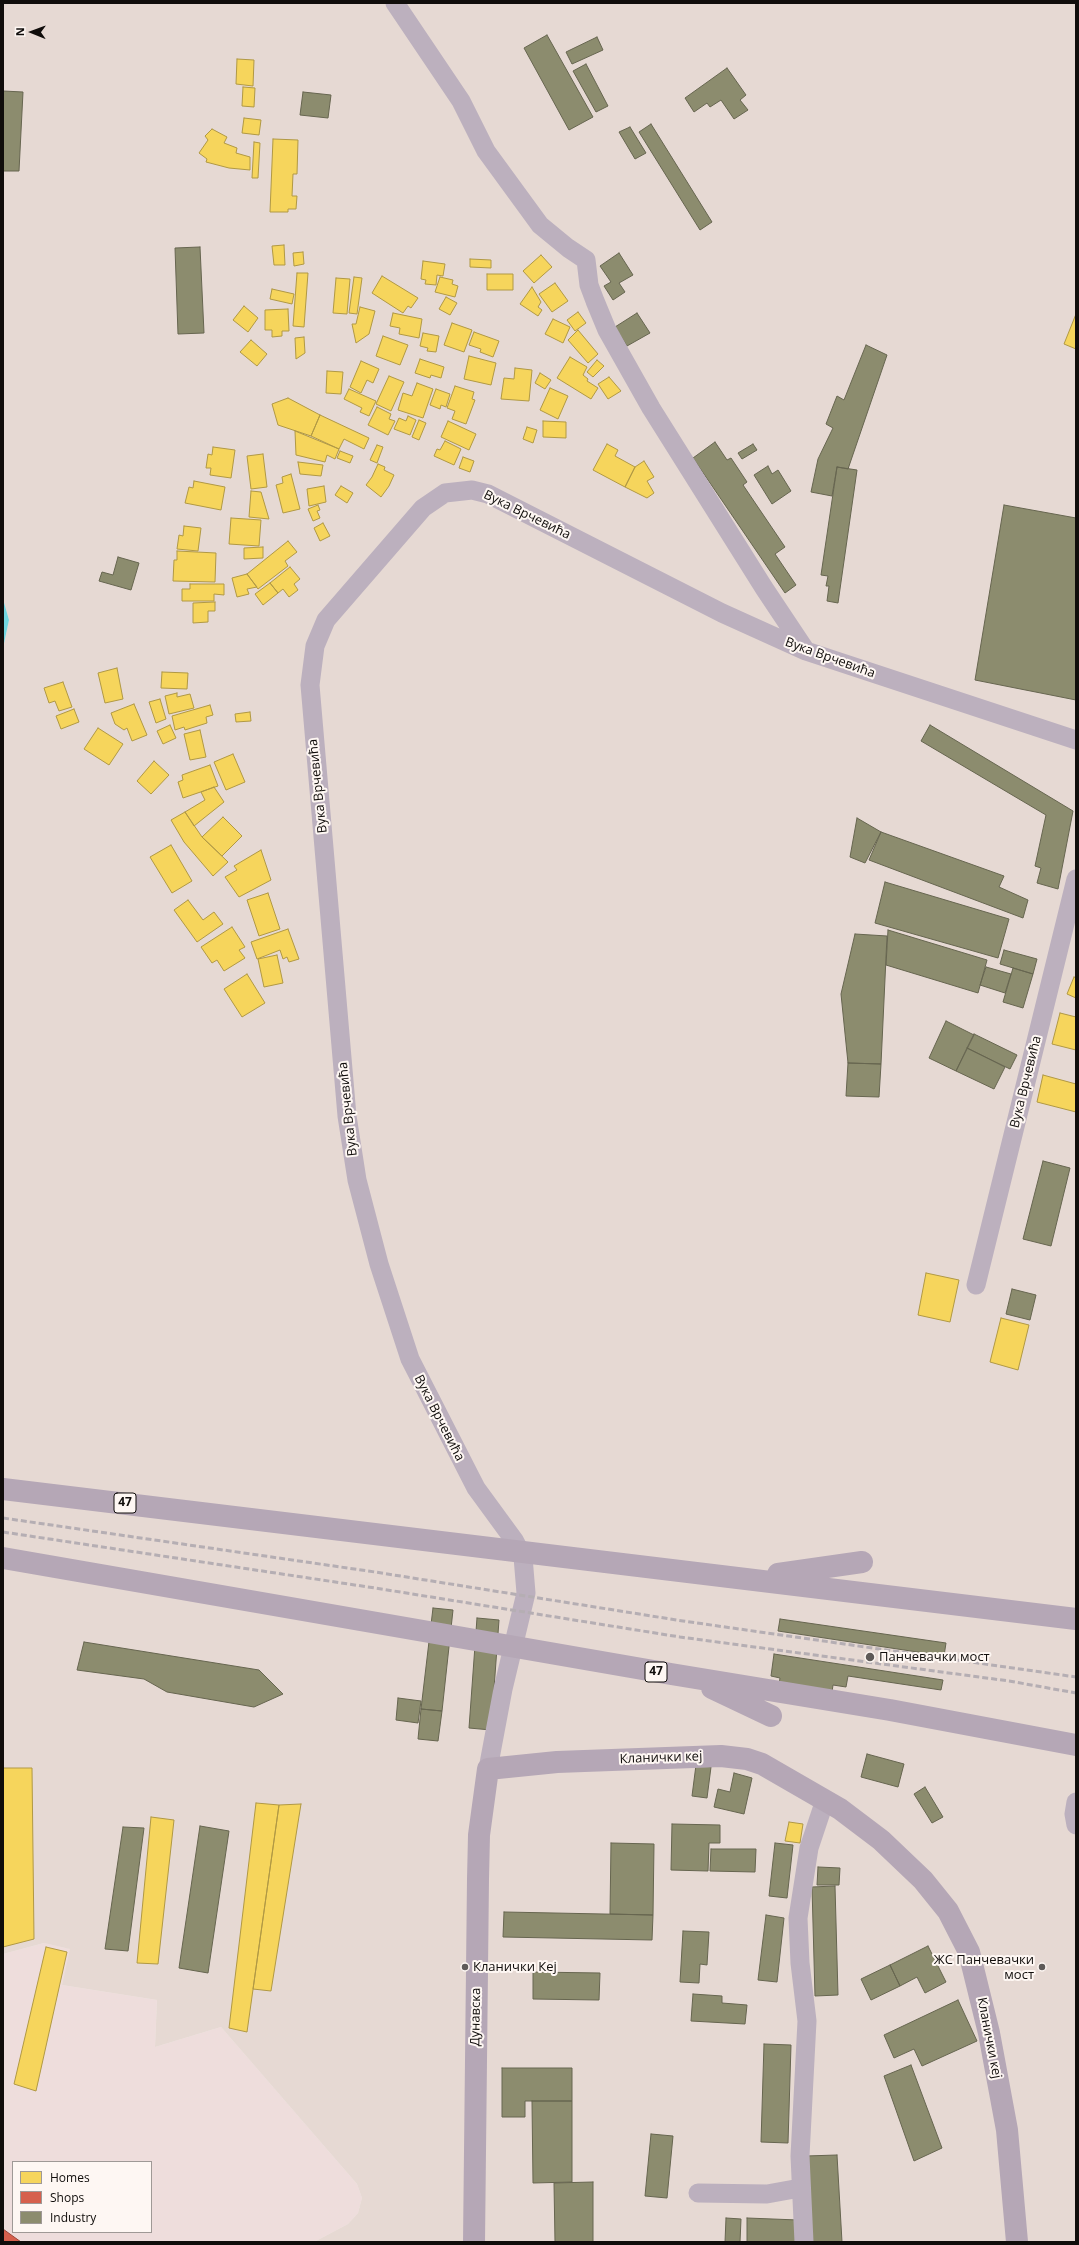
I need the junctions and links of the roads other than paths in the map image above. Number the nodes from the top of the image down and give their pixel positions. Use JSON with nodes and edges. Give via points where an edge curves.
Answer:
{"nodes":[{"id":1,"x":395,"y":3,"type":"edge"},
{"id":2,"x":806,"y":652,"type":"junction"},
{"id":3,"x":1076,"y":740,"type":"edge"},
{"id":4,"x":1076,"y":879,"type":"edge"},
{"id":5,"x":976,"y":1285,"type":"dead end"},
{"id":6,"x":3,"y":1489,"type":"edge"},
{"id":7,"x":3,"y":1558,"type":"edge"},
{"id":8,"x":862,"y":1562,"type":"dead end"},
{"id":9,"x":740,"y":1578,"type":"junction"},
{"id":10,"x":1076,"y":1618,"type":"edge"},
{"id":11,"x":694,"y":1678,"type":"junction"},
{"id":12,"x":771,"y":1716,"type":"dead end"},
{"id":13,"x":1076,"y":1745,"type":"edge"},
{"id":14,"x":488,"y":1769,"type":"junction"},
{"id":15,"x":825,"y":1800,"type":"junction"},
{"id":16,"x":1076,"y":1802,"type":"edge"},
{"id":17,"x":1076,"y":1825,"type":"edge"},
{"id":18,"x":800,"y":2188,"type":"junction"},
{"id":19,"x":698,"y":2193,"type":"dead end"},
{"id":20,"x":474,"y":2242,"type":"edge"},
{"id":21,"x":804,"y":2242,"type":"edge"},
{"id":22,"x":1017,"y":2242,"type":"edge"}],
"edges":[{"from":1,"to":2,"type":"street","via":[[461,101],[486,151],[540,225],[586,260],[589,285],[607,330],[651,408]]},
{"from":2,"to":3,"type":"street","name":"Вука Врчевића"},
{"from":2,"to":14,"type":"street","name":"Вука Врчевића","via":[[488,494],[472,490],[445,493],[423,508],[335,607],[321,629],[315,646],[310,675],[313,733],[347,1116],[357,1180],[373,1244],[410,1359],[476,1488],[514,1540],[523,1557],[526,1593]]},
{"from":4,"to":5,"type":"street","name":"Вука Врчевића"},
{"from":6,"to":9,"type":"main road","number":"47"},
{"from":7,"to":11,"type":"main road","number":"47"},
{"from":8,"to":9,"type":"main road"},
{"from":9,"to":10,"type":"main road","number":"47"},
{"from":11,"to":12,"type":"main road"},
{"from":11,"to":13,"type":"main road","number":"47","via":[[890,1710]]},
{"from":14,"to":15,"type":"main road","name":"Кланички кеј","via":[[557,1762],[721,1756],[747,1759],[762,1764]]},
{"from":14,"to":20,"type":"main road","name":"Дунавска","via":[[479,1835]]},
{"from":15,"to":18,"type":"street","via":[[809,1848],[798,1918],[807,2021]]},
{"from":15,"to":22,"type":"main road","name":"Кланички кеј","via":[[881,1840],[923,1880],[948,1912],[969,1952],[989,2033],[1007,2130]]},
{"from":16,"to":17,"type":"street"},
{"from":18,"to":19,"type":"street","via":[[767,2194]]},
{"from":18,"to":21,"type":"street"}]}
